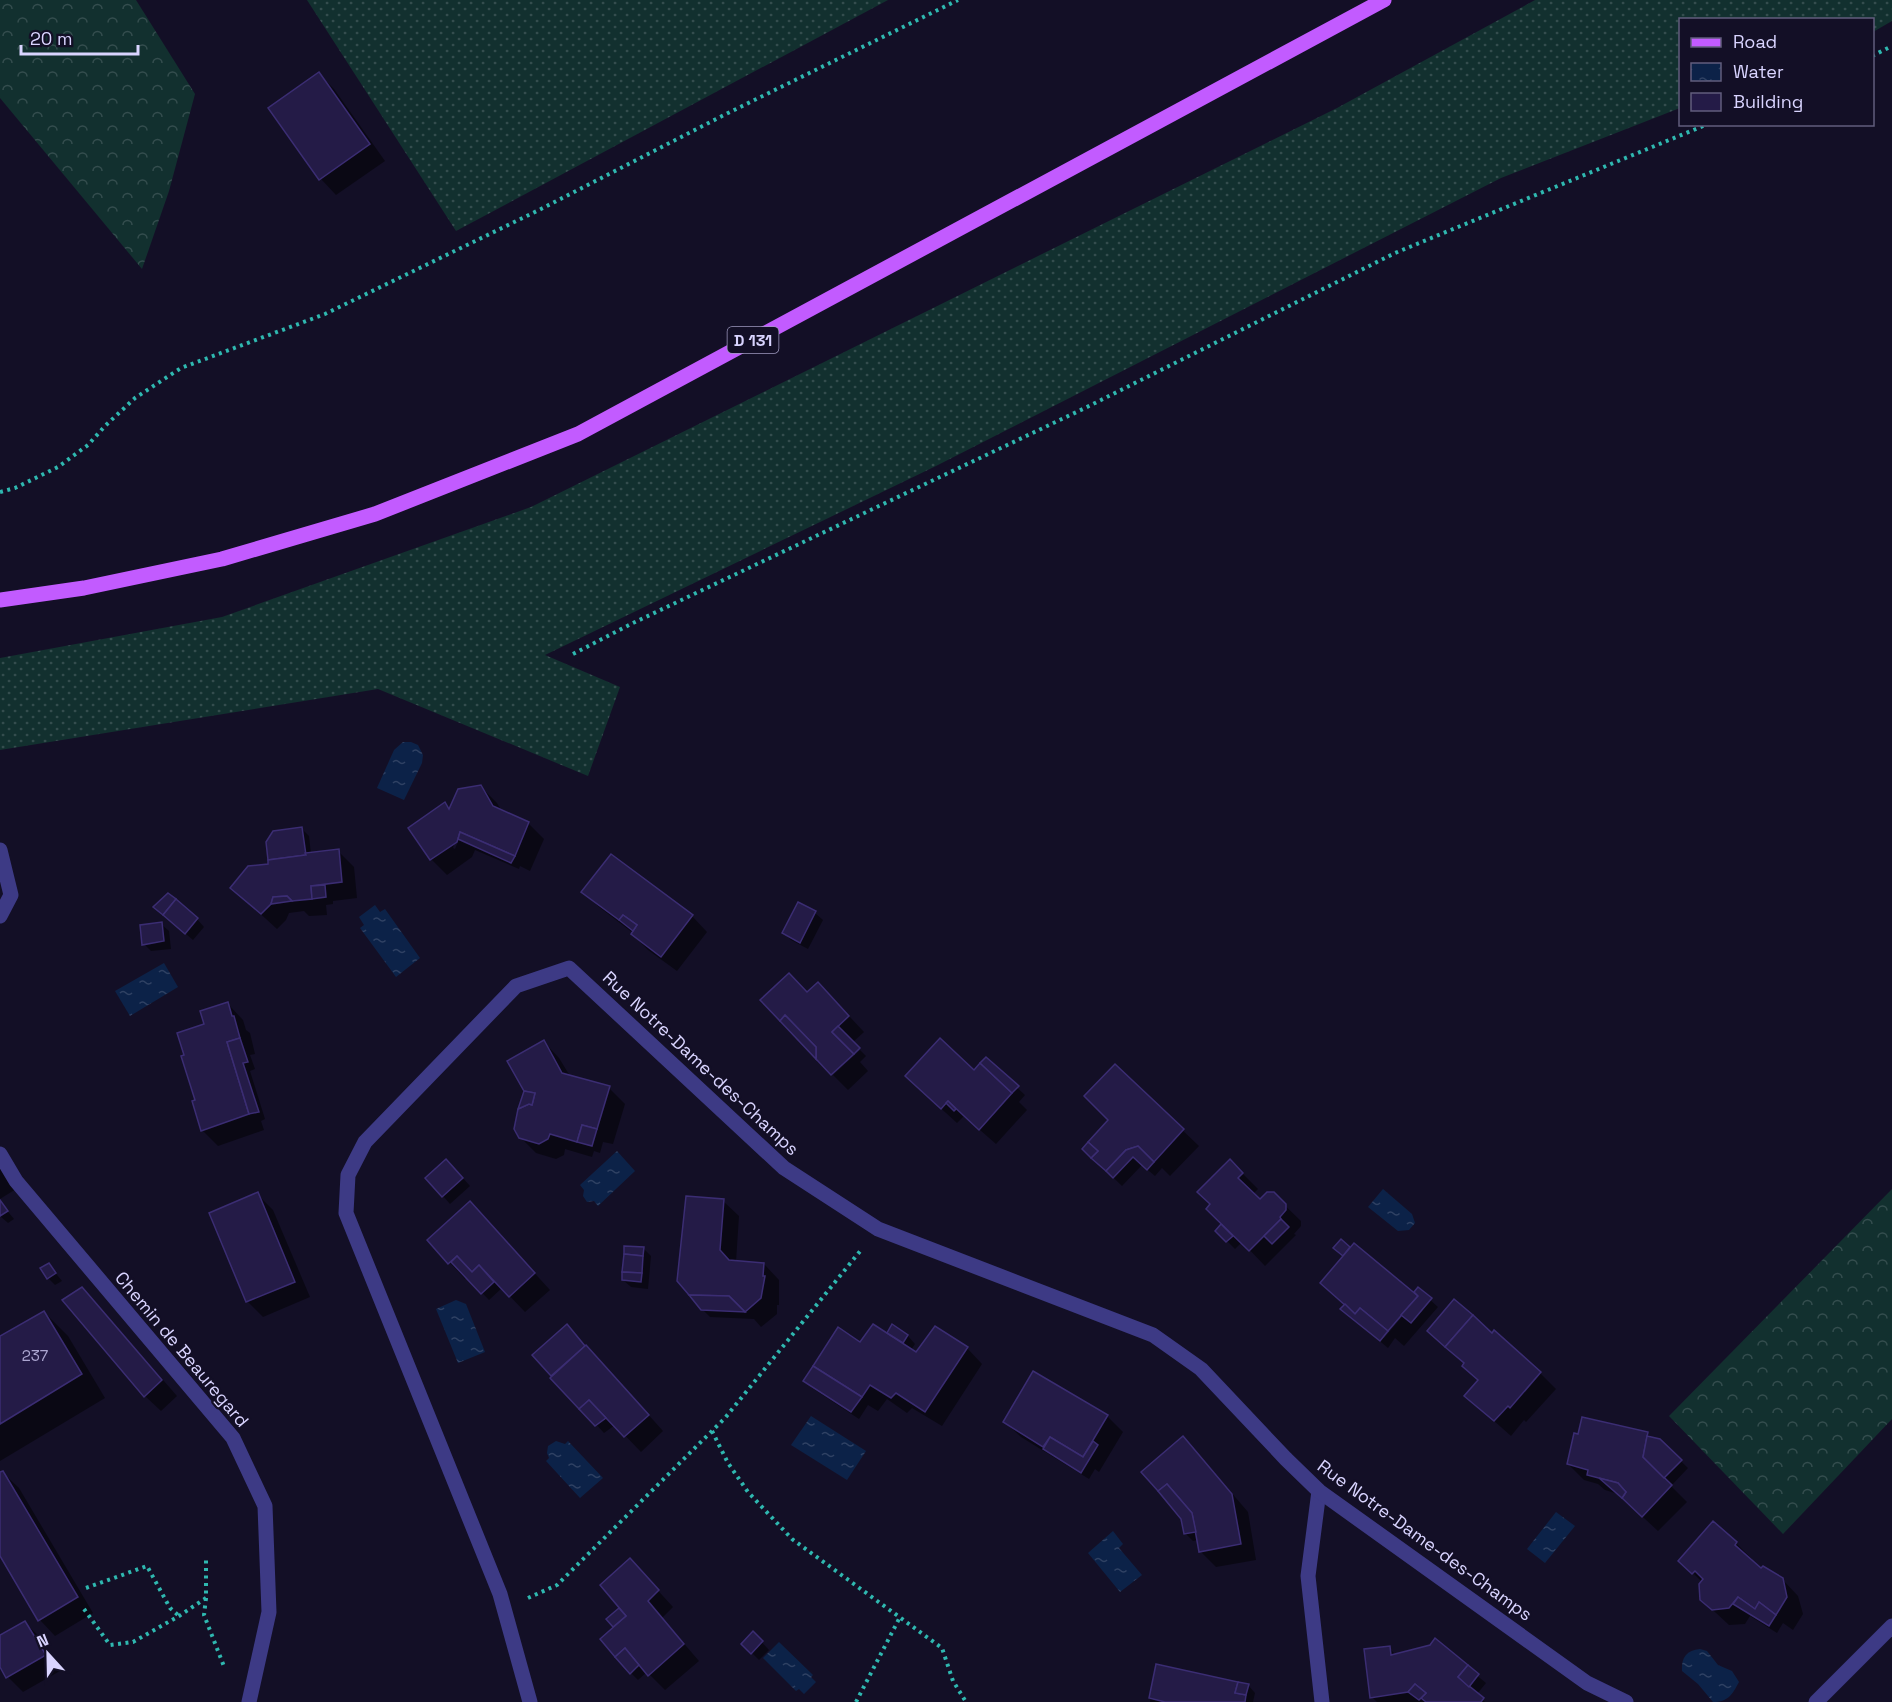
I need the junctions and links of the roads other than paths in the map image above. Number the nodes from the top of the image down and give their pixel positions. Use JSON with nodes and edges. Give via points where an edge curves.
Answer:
{"nodes":[{"id":1,"x":1384,"y":0,"type":"edge"},
{"id":2,"x":0,"y":600,"type":"edge"},
{"id":3,"x":0,"y":850,"type":"edge"},
{"id":4,"x":0,"y":916,"type":"edge"},
{"id":5,"x":0,"y":1154,"type":"edge"},
{"id":6,"x":1319,"y":1491,"type":"junction"},
{"id":7,"x":1892,"y":1626,"type":"edge"},
{"id":8,"x":249,"y":1702,"type":"edge"},
{"id":9,"x":530,"y":1702,"type":"edge"},
{"id":10,"x":1322,"y":1702,"type":"edge"},
{"id":11,"x":1626,"y":1702,"type":"edge"},
{"id":12,"x":1816,"y":1702,"type":"edge"}],
"edges":[{"from":1,"to":2,"type":"main road","number":"D 131","via":[[578,434],[375,514],[222,559],[84,588]]},
{"from":3,"to":4,"type":"street","via":[[11,895]]},
{"from":5,"to":8,"type":"street","name":"Chemin de Beauregard","via":[[16,1181],[233,1438],[265,1506],[269,1612]]},
{"from":6,"to":9,"type":"street","name":"Rue Notre-Dame-des-Champs","via":[[1201,1369],[1153,1335],[878,1229],[784,1168],[568,968],[516,986],[365,1142],[348,1175],[346,1213],[500,1594]]},
{"from":6,"to":10,"type":"street","via":[[1308,1576]]},
{"from":6,"to":11,"type":"street","name":"Rue Notre-Dame-des-Champs","via":[[1587,1683]]},
{"from":7,"to":12,"type":"street"}]}
